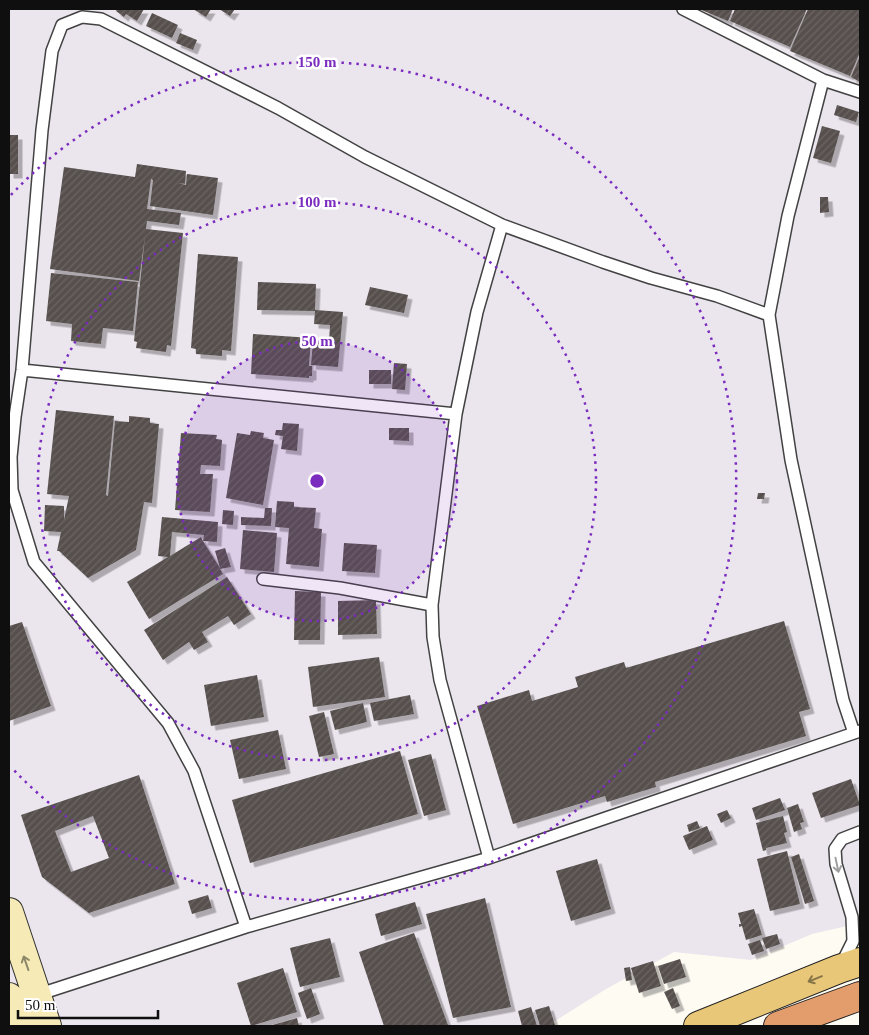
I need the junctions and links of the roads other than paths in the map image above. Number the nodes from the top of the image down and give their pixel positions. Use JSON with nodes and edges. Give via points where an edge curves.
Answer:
{"nodes":[{"id":1,"x":74,"y":9,"type":"edge"},
{"id":2,"x":682,"y":9,"type":"edge"},
{"id":3,"x":82,"y":18,"type":"junction"},
{"id":4,"x":824,"y":80,"type":"junction"},
{"id":5,"x":860,"y":92,"type":"edge"},
{"id":6,"x":502,"y":225,"type":"junction"},
{"id":7,"x":769,"y":315,"type":"junction"},
{"id":8,"x":22,"y":370,"type":"junction"},
{"id":9,"x":456,"y":414,"type":"junction"},
{"id":10,"x":263,"y":579,"type":"dead end"},
{"id":11,"x":432,"y":605,"type":"junction"},
{"id":12,"x":857,"y":732,"type":"edge"},
{"id":13,"x":860,"y":832,"type":"edge"},
{"id":14,"x":489,"y":858,"type":"junction"},
{"id":15,"x":9,"y":912,"type":"edge"},
{"id":16,"x":856,"y":914,"type":"edge"},
{"id":17,"x":246,"y":927,"type":"junction"},
{"id":18,"x":850,"y":965,"type":"edge"},
{"id":19,"x":37,"y":995,"type":"junction"},
{"id":20,"x":860,"y":996,"type":"edge"},
{"id":21,"x":9,"y":997,"type":"edge"},
{"id":22,"x":19,"y":1026,"type":"edge"},
{"id":23,"x":47,"y":1026,"type":"edge"},
{"id":24,"x":698,"y":1026,"type":"edge"},
{"id":25,"x":778,"y":1026,"type":"edge"}],
"edges":[{"from":1,"to":3,"type":"lane"},
{"from":2,"to":4,"type":"lane"},
{"from":3,"to":6,"type":"lane","via":[[100,19]]},
{"from":3,"to":8,"type":"lane","via":[[62,24],[52,51],[42,130]]},
{"from":4,"to":5,"type":"lane"},
{"from":4,"to":7,"type":"lane","via":[[788,216]]},
{"from":6,"to":7,"type":"lane","via":[[603,262]]},
{"from":6,"to":9,"type":"lane","via":[[477,312]]},
{"from":7,"to":12,"type":"lane","via":[[791,460],[843,700]]},
{"from":8,"to":9,"type":"lane"},
{"from":8,"to":17,"type":"lane","via":[[14,417],[12,490],[34,562],[168,723],[194,771]]},
{"from":9,"to":11,"type":"lane"},
{"from":10,"to":11,"type":"lane","via":[[340,588]]},
{"from":11,"to":14,"type":"lane","via":[[440,680]]},
{"from":12,"to":14,"type":"lane"},
{"from":13,"to":16,"type":"lane","one_way":true,"via":[[842,838],[835,849],[836,864]]},
{"from":14,"to":17,"type":"lane"},
{"from":19,"to":15,"type":"street","one_way":true},
{"from":16,"to":18,"type":"lane"},
{"from":17,"to":19,"type":"lane"},
{"from":18,"to":24,"type":"main road","one_way":true},
{"from":19,"to":23,"type":"street"},
{"from":20,"to":25,"type":"highway"},
{"from":21,"to":22,"type":"street"}]}
